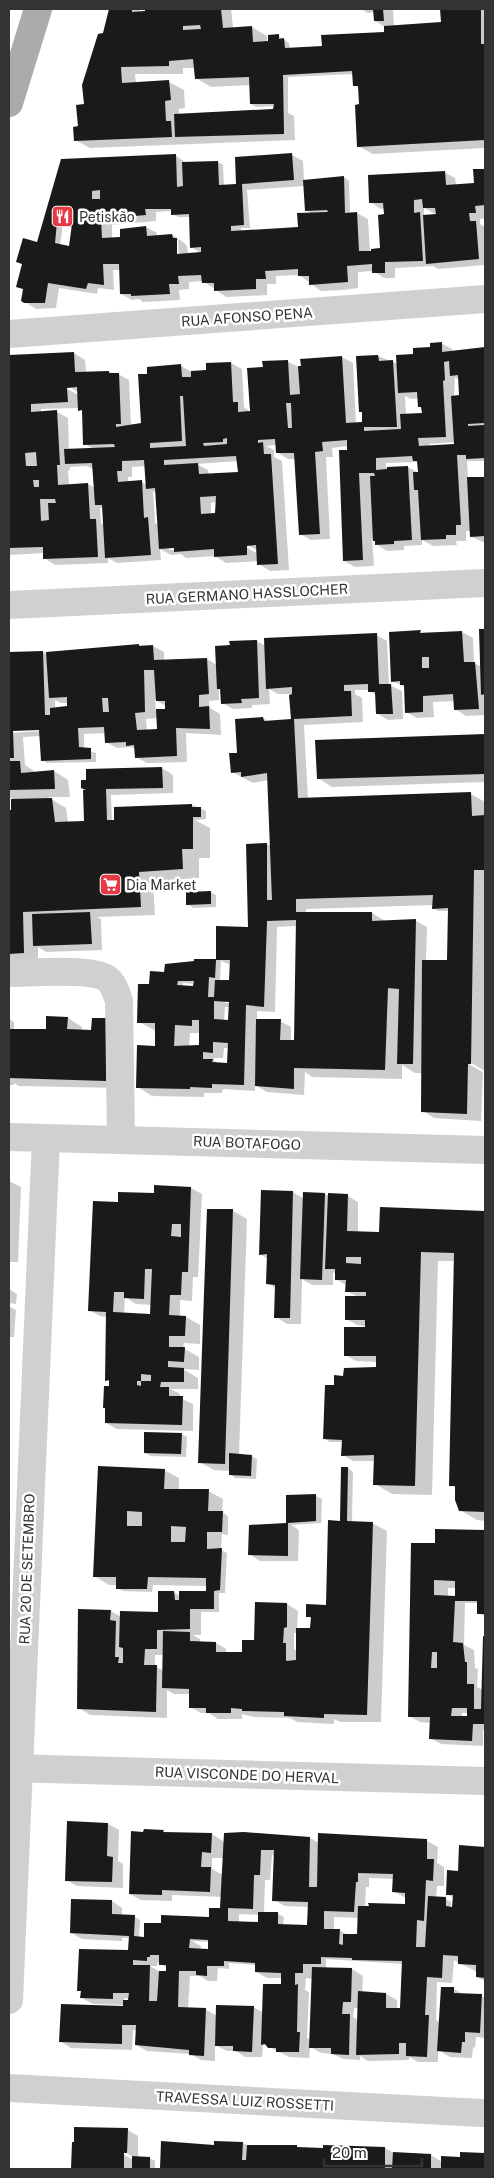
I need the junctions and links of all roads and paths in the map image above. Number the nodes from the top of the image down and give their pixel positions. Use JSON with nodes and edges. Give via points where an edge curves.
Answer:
{"nodes":[{"id":1,"x":38,"y":9,"type":"edge"},
{"id":2,"x":9,"y":103,"type":"edge"},
{"id":3,"x":485,"y":299,"type":"edge"},
{"id":4,"x":9,"y":334,"type":"edge"},
{"id":5,"x":485,"y":583,"type":"edge"},
{"id":6,"x":9,"y":605,"type":"edge"},
{"id":7,"x":9,"y":973,"type":"edge"},
{"id":8,"x":9,"y":1137,"type":"edge"},
{"id":9,"x":46,"y":1138,"type":"junction"},
{"id":10,"x":121,"y":1140,"type":"junction"},
{"id":11,"x":485,"y":1150,"type":"edge"},
{"id":12,"x":14,"y":1768,"type":"edge"},
{"id":13,"x":485,"y":1781,"type":"edge"},
{"id":14,"x":9,"y":2000,"type":"edge"},
{"id":15,"x":9,"y":2088,"type":"edge"},
{"id":16,"x":482,"y":2113,"type":"dead end"}],
"edges":[{"from":1,"to":2,"type":"main road"},
{"from":3,"to":4,"type":"street","name":"RUA AFONSO PENA"},
{"from":5,"to":6,"type":"street","name":"RUA GERMANO HASSLOCHER"},
{"from":7,"to":10,"type":"street","via":[[90,973],[106,978],[114,986],[118,1001]]},
{"from":8,"to":9,"type":"street","name":"RUA BOTAFOGO"},
{"from":9,"to":10,"type":"street","name":"RUA BOTAFOGO"},
{"from":9,"to":12,"type":"street","name":"RUA 20 DE SETEMBRO"},
{"from":10,"to":11,"type":"street","name":"RUA BOTAFOGO"},
{"from":12,"to":13,"type":"street","name":"RUA VISCONDE DO HERVAL"},
{"from":12,"to":14,"type":"street","name":"RUA 20 DE SETEMBRO"},
{"from":15,"to":16,"type":"street","name":"TRAVESSA LUIZ ROSSETTI"}]}
